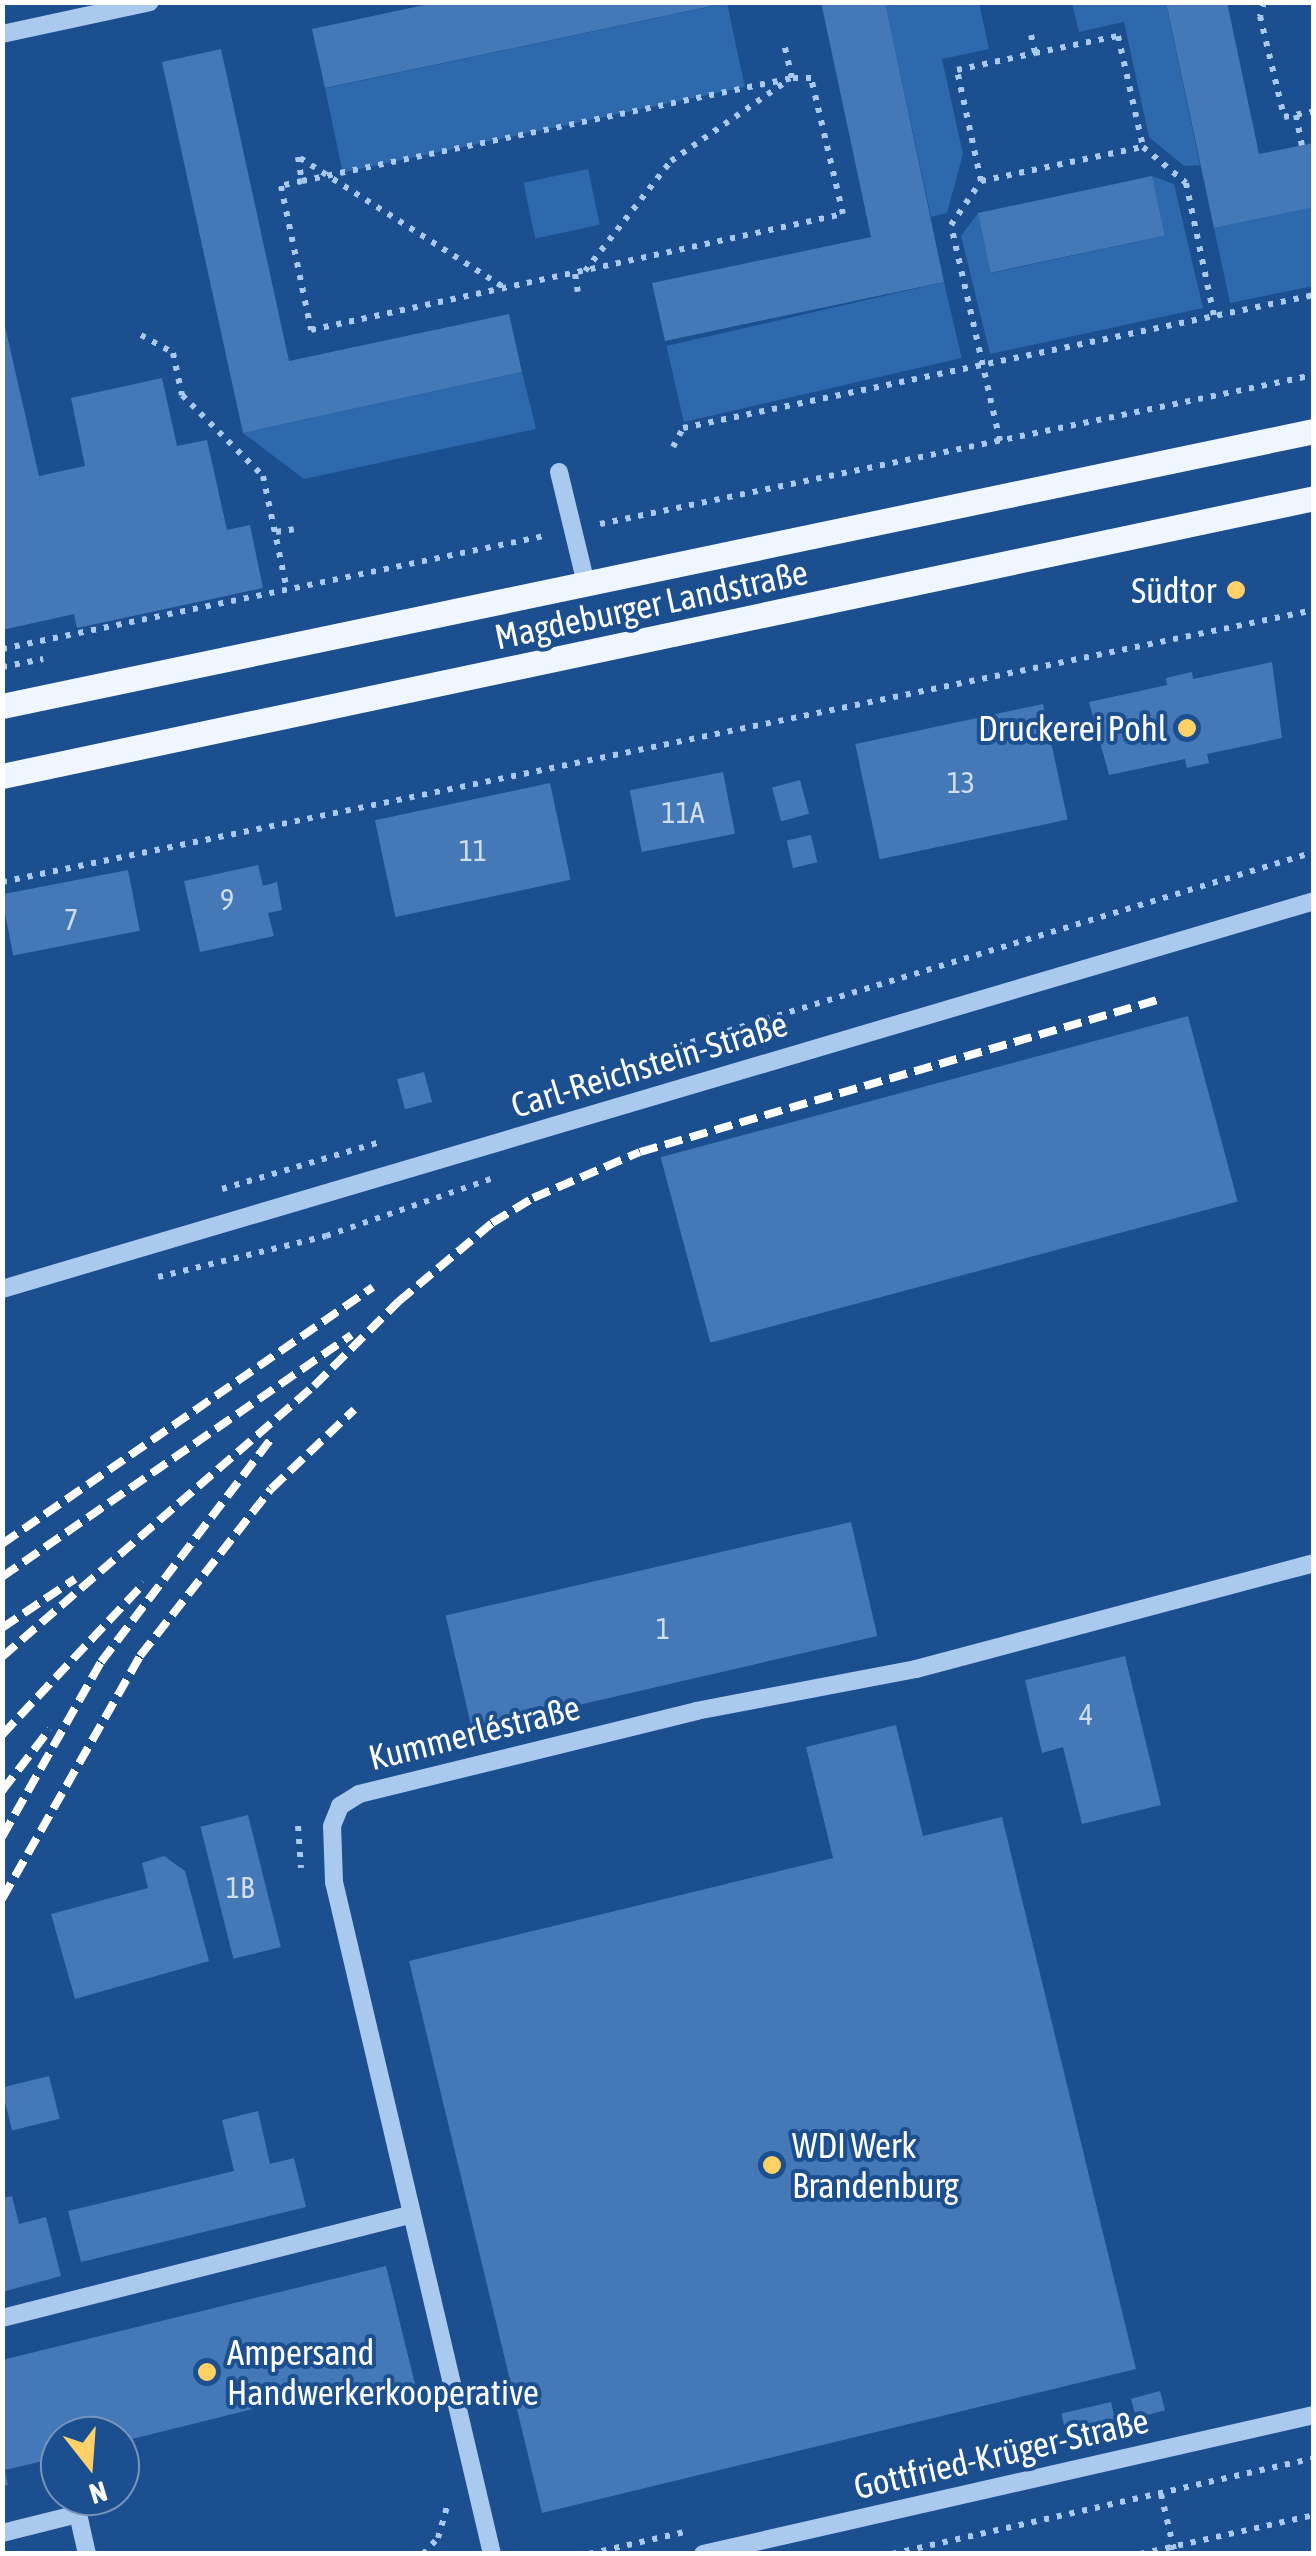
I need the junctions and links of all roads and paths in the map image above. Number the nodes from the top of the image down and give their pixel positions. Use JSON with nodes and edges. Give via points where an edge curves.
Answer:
{"nodes":[{"id":1,"x":150,"y":2,"type":"edge"},
{"id":2,"x":1264,"y":2,"type":"edge"},
{"id":3,"x":2,"y":34,"type":"edge"},
{"id":4,"x":1031,"y":34,"type":"dead end"},
{"id":5,"x":785,"y":48,"type":"dead end"},
{"id":6,"x":1036,"y":53,"type":"junction"},
{"id":7,"x":792,"y":78,"type":"junction"},
{"id":8,"x":1314,"y":111,"type":"edge"},
{"id":9,"x":1296,"y":115,"type":"junction"},
{"id":10,"x":1302,"y":145,"type":"dead end"},
{"id":11,"x":1143,"y":147,"type":"junction"},
{"id":12,"x":328,"y":175,"type":"junction"},
{"id":13,"x":302,"y":181,"type":"junction"},
{"id":14,"x":981,"y":181,"type":"junction"},
{"id":15,"x":585,"y":271,"type":"junction"},
{"id":16,"x":575,"y":274,"type":"junction"},
{"id":17,"x":506,"y":288,"type":"junction"},
{"id":18,"x":578,"y":292,"type":"dead end"},
{"id":19,"x":1314,"y":295,"type":"edge"},
{"id":20,"x":1214,"y":316,"type":"junction"},
{"id":21,"x":142,"y":335,"type":"dead end"},
{"id":22,"x":984,"y":363,"type":"junction"},
{"id":23,"x":1314,"y":375,"type":"edge"},
{"id":24,"x":1314,"y":431,"type":"edge"},
{"id":25,"x":1000,"y":441,"type":"junction"},
{"id":26,"x":673,"y":447,"type":"dead end"},
{"id":27,"x":558,"y":472,"type":"dead end"},
{"id":28,"x":1314,"y":498,"type":"edge"},
{"id":29,"x":294,"y":529,"type":"dead end"},
{"id":30,"x":573,"y":530,"type":"junction"},
{"id":31,"x":276,"y":532,"type":"junction"},
{"id":32,"x":586,"y":584,"type":"junction"},
{"id":33,"x":287,"y":590,"type":"junction"},
{"id":34,"x":1314,"y":610,"type":"edge"},
{"id":35,"x":2,"y":649,"type":"edge"},
{"id":36,"x":2,"y":706,"type":"edge"},
{"id":37,"x":2,"y":776,"type":"edge"},
{"id":38,"x":1314,"y":852,"type":"edge"},
{"id":39,"x":2,"y":882,"type":"edge"},
{"id":40,"x":1314,"y":901,"type":"edge"},
{"id":41,"x":773,"y":1016,"type":"dead end"},
{"id":42,"x":2,"y":1289,"type":"edge"},
{"id":43,"x":1314,"y":1563,"type":"edge"},
{"id":44,"x":412,"y":2214,"type":"junction"},
{"id":45,"x":2,"y":2318,"type":"edge"},
{"id":46,"x":1314,"y":2415,"type":"edge"},
{"id":47,"x":1314,"y":2458,"type":"edge"},
{"id":48,"x":1161,"y":2494,"type":"junction"},
{"id":49,"x":1314,"y":2515,"type":"edge"},
{"id":50,"x":2,"y":2533,"type":"edge"},
{"id":51,"x":1174,"y":2550,"type":"edge"},
{"id":52,"x":87,"y":2554,"type":"edge"},
{"id":53,"x":492,"y":2554,"type":"edge"},
{"id":54,"x":704,"y":2554,"type":"edge"},
{"id":55,"x":892,"y":2554,"type":"edge"},
{"id":56,"x":1140,"y":2554,"type":"edge"}],
"edges":[{"from":1,"to":3,"type":"street"},
{"from":2,"to":9,"type":"path","via":[[1260,16],[1284,117]]},
{"from":4,"to":6,"type":"path"},
{"from":5,"to":7,"type":"path"},
{"from":6,"to":11,"type":"path","via":[[1118,36]]},
{"from":6,"to":14,"type":"path","via":[[957,70]]},
{"from":7,"to":12,"type":"path"},
{"from":7,"to":15,"type":"path","via":[[671,162]]},
{"from":7,"to":15,"type":"path","via":[[811,78],[843,214]]},
{"from":8,"to":9,"type":"path"},
{"from":9,"to":10,"type":"path"},
{"from":11,"to":14,"type":"path"},
{"from":11,"to":20,"type":"path","via":[[1186,183]]},
{"from":12,"to":13,"type":"path"},
{"from":12,"to":13,"type":"path","via":[[298,156]]},
{"from":12,"to":17,"type":"path"},
{"from":13,"to":17,"type":"path","via":[[282,186],[310,330]]},
{"from":14,"to":22,"type":"path","via":[[951,226]]},
{"from":15,"to":16,"type":"path"},
{"from":16,"to":17,"type":"path"},
{"from":16,"to":18,"type":"path"},
{"from":19,"to":20,"type":"path"},
{"from":20,"to":22,"type":"path"},
{"from":21,"to":31,"type":"path","via":[[173,353],[182,395],[263,476]]},
{"from":22,"to":25,"type":"path"},
{"from":22,"to":26,"type":"path","via":[[682,428]]},
{"from":23,"to":25,"type":"path"},
{"from":24,"to":32,"type":"main road","name":"Magdeburger Landstraße"},
{"from":25,"to":30,"type":"path"},
{"from":27,"to":30,"type":"street"},
{"from":28,"to":37,"type":"main road","name":"Magdeburger Landstraße"},
{"from":29,"to":31,"type":"path"},
{"from":30,"to":32,"type":"street"},
{"from":30,"to":33,"type":"path"},
{"from":31,"to":33,"type":"path"},
{"from":32,"to":36,"type":"main road","name":"Magdeburger Landstraße"},
{"from":33,"to":35,"type":"path"},
{"from":34,"to":39,"type":"path"},
{"from":38,"to":41,"type":"path"},
{"from":40,"to":42,"type":"street","name":"Carl-Reichstein-Straße"},
{"from":43,"to":44,"type":"street","name":"Kummerléstraße","via":[[916,1669],[696,1711],[358,1794],[340,1806],[332,1826],[334,1882]]},
{"from":44,"to":45,"type":"street"},
{"from":44,"to":53,"type":"street","name":"Kummerléstraße"},
{"from":46,"to":54,"type":"street","name":"Gottfried-Krüger-Straße"},
{"from":47,"to":48,"type":"path"},
{"from":48,"to":51,"type":"path"},
{"from":48,"to":55,"type":"path"},
{"from":49,"to":51,"type":"path"},
{"from":50,"to":52,"type":"street","via":[[78,2514]]},
{"from":51,"to":56,"type":"path"}]}
